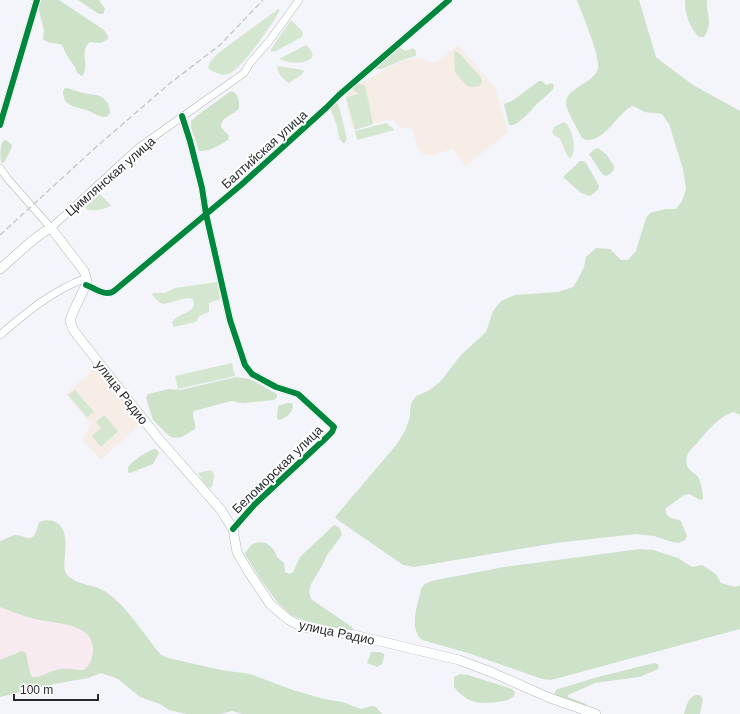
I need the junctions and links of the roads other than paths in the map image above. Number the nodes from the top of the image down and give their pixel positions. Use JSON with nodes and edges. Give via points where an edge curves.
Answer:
{"nodes":[{"id":1,"x":37,"y":0,"type":"edge"},
{"id":2,"x":298,"y":0,"type":"edge"},
{"id":3,"x":449,"y":0,"type":"edge"},
{"id":4,"x":182,"y":116,"type":"junction"},
{"id":5,"x":0,"y":125,"type":"edge"},
{"id":6,"x":0,"y":168,"type":"edge"},
{"id":7,"x":206,"y":214,"type":"junction"},
{"id":8,"x":51,"y":228,"type":"junction"},
{"id":9,"x":0,"y":269,"type":"edge"},
{"id":10,"x":86,"y":281,"type":"junction"},
{"id":11,"x":0,"y":335,"type":"edge"},
{"id":12,"x":233,"y":529,"type":"junction"},
{"id":13,"x":596,"y":714,"type":"edge"}],
"edges":[{"from":1,"to":5,"type":"street"},
{"from":2,"to":4,"type":"street","name":"Цимлянская улица","via":[[244,73]]},
{"from":3,"to":7,"type":"street","name":"Балтийская улица","via":[[338,95],[264,165]]},
{"from":4,"to":7,"type":"street","via":[[202,188]]},
{"from":4,"to":8,"type":"street","name":"Цимлянская улица","via":[[138,148]]},
{"from":6,"to":8,"type":"street"},
{"from":7,"to":10,"type":"street","name":"Балтийская улица","via":[[111,293],[106,294]]},
{"from":7,"to":12,"type":"street","name":"Беломорская улица","via":[[230,320],[245,365],[252,374],[276,387],[298,394],[332,425],[333,429],[255,504]]},
{"from":8,"to":9,"type":"main road"},
{"from":8,"to":10,"type":"main road","via":[[84,271]]},
{"from":10,"to":11,"type":"street","via":[[57,292],[30,309]]},
{"from":10,"to":12,"type":"main road","name":"улица Радио","via":[[71,318],[74,331],[158,438],[221,510]]},
{"from":12,"to":13,"type":"main road","name":"улица Радио","via":[[237,552],[264,597],[281,615],[296,624],[362,636],[459,660]]}]}
